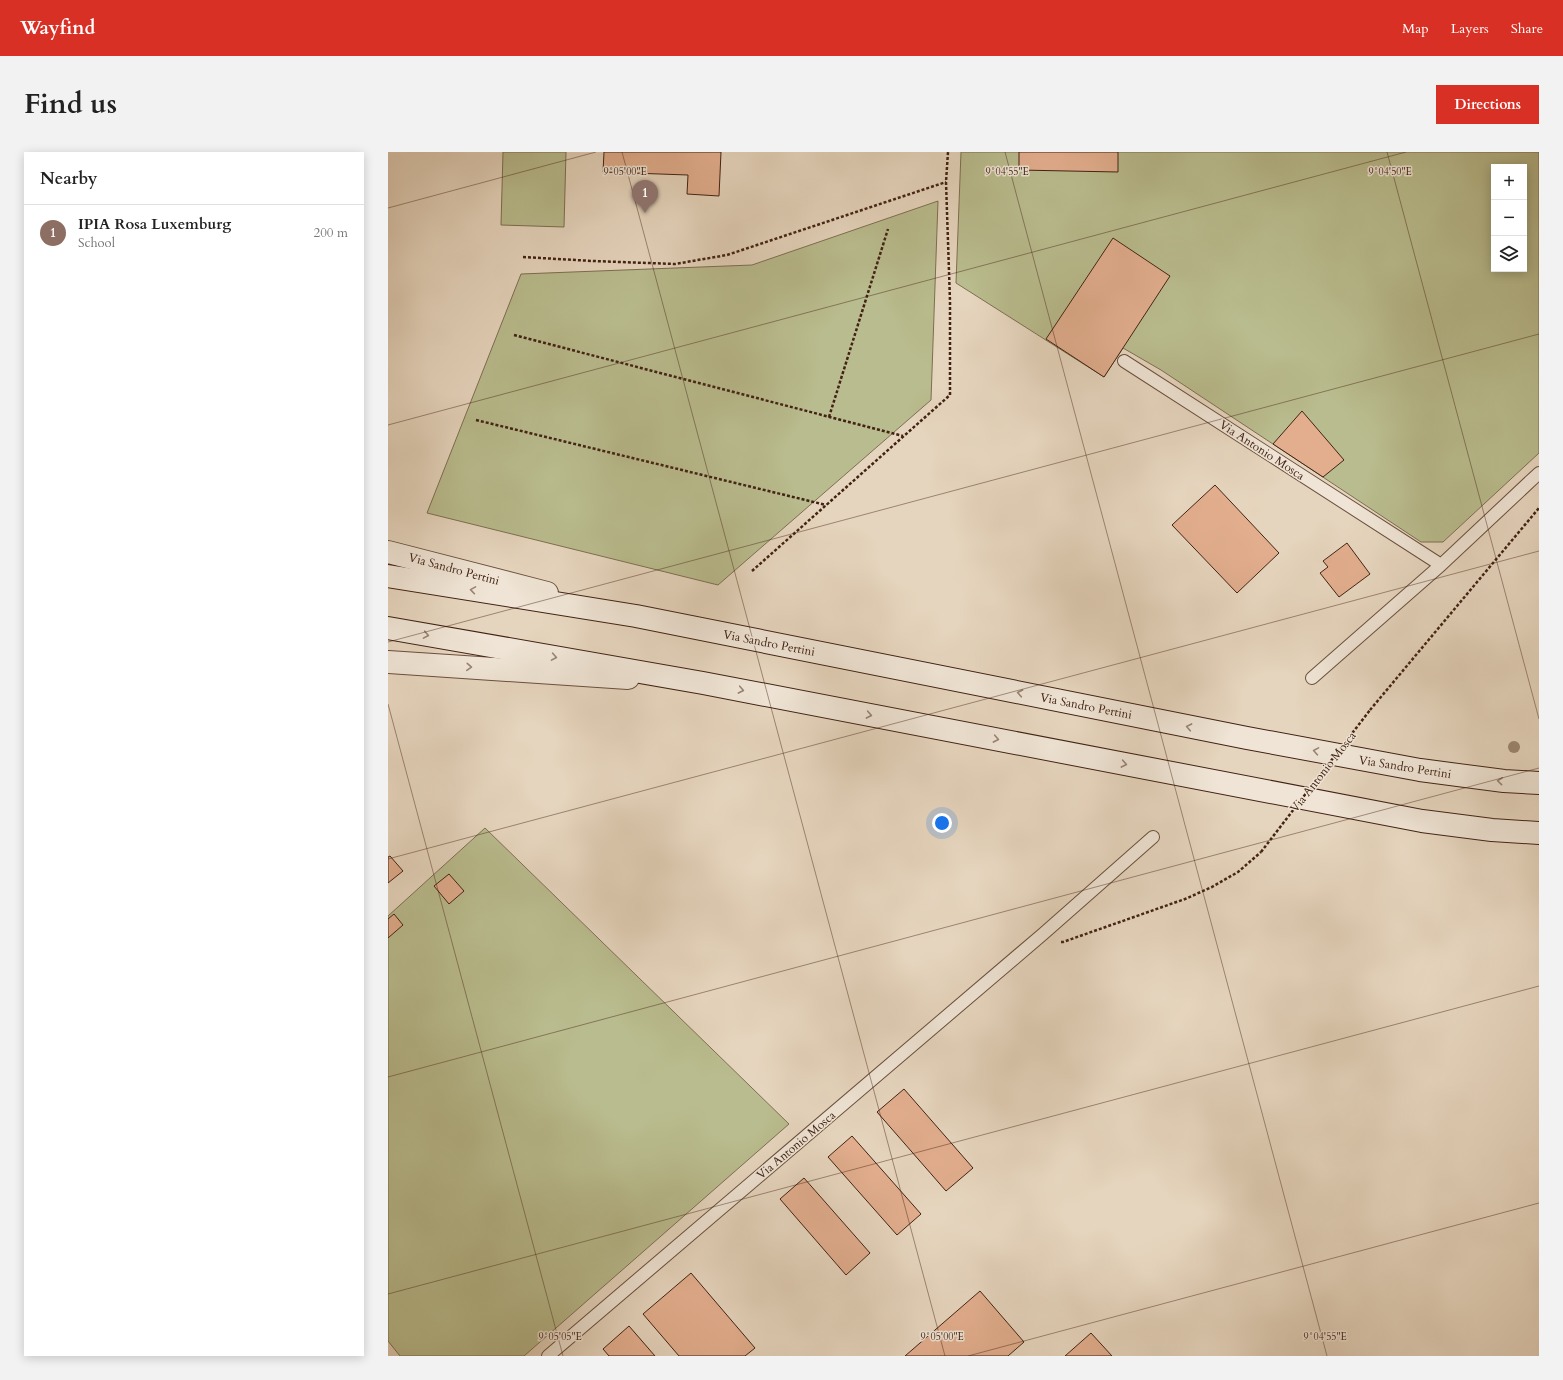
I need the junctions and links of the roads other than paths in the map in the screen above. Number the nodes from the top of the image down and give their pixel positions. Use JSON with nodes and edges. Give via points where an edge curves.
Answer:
{"nodes":[{"id":1,"x":1124,"y":361,"type":"dead end"},
{"id":2,"x":1539,"y":473,"type":"edge"},
{"id":3,"x":388,"y":552,"type":"edge"},
{"id":4,"x":1441,"y":565,"type":"junction"},
{"id":5,"x":388,"y":576,"type":"edge"},
{"id":6,"x":636,"y":616,"type":"junction"},
{"id":7,"x":388,"y":628,"type":"edge"},
{"id":8,"x":388,"y":662,"type":"edge"},
{"id":9,"x":1312,"y":678,"type":"dead end"},
{"id":10,"x":703,"y":683,"type":"junction"},
{"id":11,"x":1539,"y":783,"type":"edge"},
{"id":12,"x":1539,"y":833,"type":"edge"},
{"id":13,"x":1153,"y":837,"type":"dead end"},
{"id":14,"x":548,"y":1356,"type":"edge"}],
"edges":[{"from":1,"to":4,"type":"lane","name":"Via Antonio Mosca"},
{"from":2,"to":4,"type":"lane"},
{"from":3,"to":6,"type":"main road","name":"Via Sandro Pertini"},
{"from":4,"to":9,"type":"lane"},
{"from":6,"to":5,"type":"main road","name":"Via Sandro Pertini","one_way":true},
{"from":11,"to":6,"type":"main road","name":"Via Sandro Pertini","one_way":true,"via":[[1504,781],[1389,765]]},
{"from":7,"to":10,"type":"main road","one_way":true},
{"from":8,"to":10,"type":"main road","one_way":true},
{"from":10,"to":12,"type":"main road","one_way":true,"via":[[1422,821]]},
{"from":13,"to":14,"type":"lane","name":"Via Antonio Mosca","via":[[1043,934]]}]}
